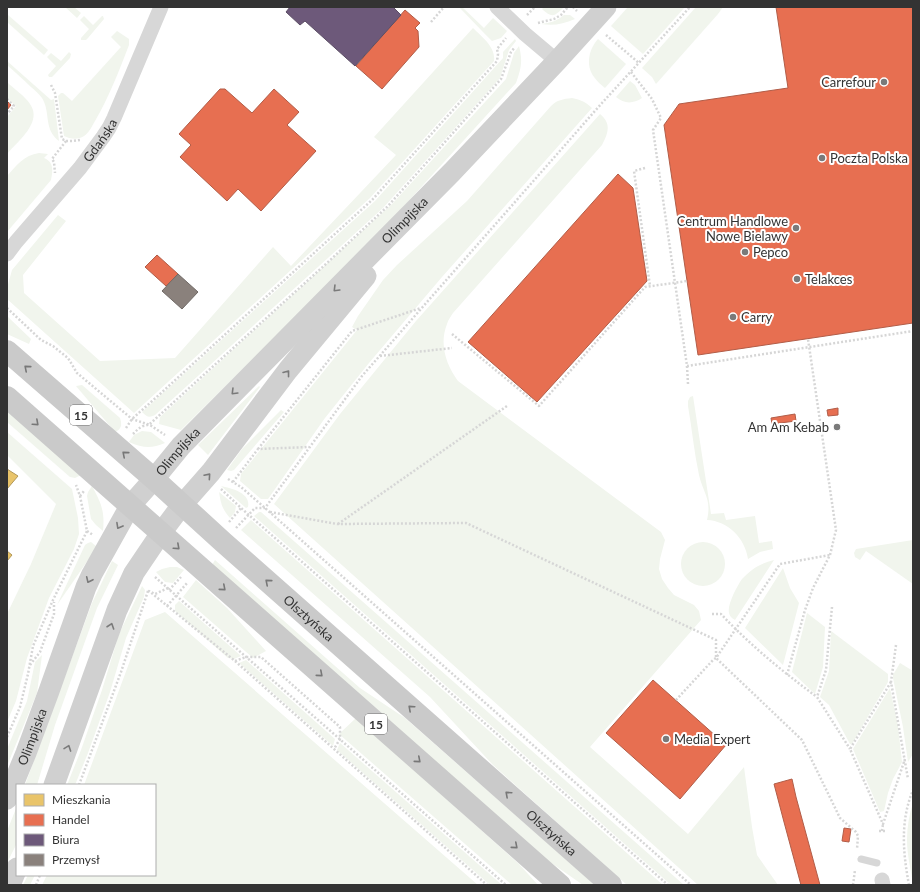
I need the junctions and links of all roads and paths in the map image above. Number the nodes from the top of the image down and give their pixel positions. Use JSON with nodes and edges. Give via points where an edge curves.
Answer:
{"nodes":[{"id":1,"x":161,"y":7,"type":"edge"},
{"id":2,"x":444,"y":7,"type":"edge"},
{"id":3,"x":496,"y":7,"type":"edge"},
{"id":4,"x":534,"y":7,"type":"edge"},
{"id":5,"x":568,"y":7,"type":"edge"},
{"id":6,"x":606,"y":7,"type":"edge"},
{"id":7,"x":690,"y":7,"type":"edge"},
{"id":8,"x":431,"y":22,"type":"dead end"},
{"id":9,"x":521,"y":30,"type":"junction"},
{"id":10,"x":557,"y":61,"type":"junction"},
{"id":11,"x":631,"y":72,"type":"junction"},
{"id":12,"x":51,"y":85,"type":"dead end"},
{"id":13,"x":7,"y":99,"type":"edge"},
{"id":14,"x":7,"y":114,"type":"edge"},
{"id":15,"x":645,"y":168,"type":"dead end"},
{"id":16,"x":452,"y":172,"type":"junction"},
{"id":17,"x":54,"y":178,"type":"dead end"},
{"id":18,"x":7,"y":254,"type":"edge"},
{"id":19,"x":687,"y":282,"type":"dead end"},
{"id":20,"x":650,"y":286,"type":"junction"},
{"id":21,"x":7,"y":308,"type":"edge"},
{"id":22,"x":422,"y":308,"type":"junction"},
{"id":23,"x":913,"y":331,"type":"edge"},
{"id":24,"x":452,"y":334,"type":"dead end"},
{"id":25,"x":808,"y":339,"type":"dead end"},
{"id":26,"x":809,"y":347,"type":"junction"},
{"id":27,"x":452,"y":348,"type":"dead end"},
{"id":28,"x":7,"y":350,"type":"edge"},
{"id":29,"x":380,"y":356,"type":"junction"},
{"id":30,"x":687,"y":366,"type":"junction"},
{"id":31,"x":688,"y":384,"type":"dead end"},
{"id":32,"x":7,"y":397,"type":"edge"},
{"id":33,"x":507,"y":406,"type":"dead end"},
{"id":34,"x":132,"y":419,"type":"junction"},
{"id":35,"x":150,"y":425,"type":"junction"},
{"id":36,"x":124,"y":430,"type":"dead end"},
{"id":37,"x":167,"y":436,"type":"dead end"},
{"id":38,"x":130,"y":438,"type":"dead end"},
{"id":39,"x":310,"y":448,"type":"junction"},
{"id":40,"x":258,"y":449,"type":"junction"},
{"id":41,"x":223,"y":475,"type":"dead end"},
{"id":42,"x":154,"y":479,"type":"junction"},
{"id":43,"x":233,"y":482,"type":"junction"},
{"id":44,"x":219,"y":487,"type":"dead end"},
{"id":45,"x":80,"y":496,"type":"dead end"},
{"id":46,"x":182,"y":505,"type":"junction"},
{"id":47,"x":130,"y":506,"type":"junction"},
{"id":48,"x":265,"y":508,"type":"junction"},
{"id":49,"x":270,"y":512,"type":"junction"},
{"id":50,"x":248,"y":514,"type":"junction"},
{"id":51,"x":337,"y":524,"type":"junction"},
{"id":52,"x":161,"y":533,"type":"junction"},
{"id":53,"x":223,"y":542,"type":"junction"},
{"id":54,"x":830,"y":555,"type":"junction"},
{"id":55,"x":200,"y":568,"type":"junction"},
{"id":56,"x":152,"y":574,"type":"dead end"},
{"id":57,"x":168,"y":588,"type":"junction"},
{"id":58,"x":149,"y":591,"type":"junction"},
{"id":59,"x":176,"y":596,"type":"junction"},
{"id":60,"x":54,"y":600,"type":"junction"},
{"id":61,"x":167,"y":606,"type":"junction"},
{"id":62,"x":832,"y":607,"type":"dead end"},
{"id":63,"x":712,"y":614,"type":"dead end"},
{"id":64,"x":736,"y":629,"type":"junction"},
{"id":65,"x":896,"y":645,"type":"dead end"},
{"id":66,"x":246,"y":657,"type":"junction"},
{"id":67,"x":716,"y":658,"type":"junction"},
{"id":68,"x":235,"y":661,"type":"junction"},
{"id":69,"x":29,"y":666,"type":"junction"},
{"id":70,"x":787,"y":675,"type":"junction"},
{"id":71,"x":891,"y":682,"type":"junction"},
{"id":72,"x":817,"y":697,"type":"junction"},
{"id":73,"x":676,"y":700,"type":"dead end"},
{"id":74,"x":7,"y":737,"type":"edge"},
{"id":75,"x":340,"y":739,"type":"junction"},
{"id":76,"x":334,"y":749,"type":"junction"},
{"id":77,"x":850,"y":749,"type":"junction"},
{"id":78,"x":905,"y":759,"type":"junction"},
{"id":79,"x":908,"y":779,"type":"dead end"},
{"id":80,"x":54,"y":784,"type":"edge"},
{"id":81,"x":79,"y":784,"type":"edge"},
{"id":82,"x":913,"y":790,"type":"edge"},
{"id":83,"x":7,"y":799,"type":"edge"},
{"id":84,"x":883,"y":824,"type":"junction"},
{"id":85,"x":882,"y":831,"type":"dead end"},
{"id":86,"x":856,"y":853,"type":"dead end"},
{"id":87,"x":858,"y":861,"type":"joint"},
{"id":88,"x":877,"y":863,"type":"dead end"},
{"id":89,"x":16,"y":870,"type":"edge"},
{"id":90,"x":10,"y":885,"type":"edge"},
{"id":91,"x":487,"y":885,"type":"edge"},
{"id":92,"x":506,"y":885,"type":"edge"},
{"id":93,"x":560,"y":885,"type":"edge"},
{"id":94,"x":611,"y":885,"type":"edge"},
{"id":95,"x":668,"y":885,"type":"edge"},
{"id":96,"x":691,"y":885,"type":"edge"},
{"id":97,"x":853,"y":885,"type":"edge"},
{"id":98,"x":909,"y":885,"type":"edge"}],
"edges":[{"from":1,"to":18,"type":"street","name":"Gdańska","via":[[114,118],[103,137]]},
{"from":2,"to":8,"type":"path"},
{"from":3,"to":9,"type":"street"},
{"from":4,"to":9,"type":"path"},
{"from":5,"to":9,"type":"path","via":[[554,19]]},
{"from":6,"to":10,"type":"main road","name":"Olimpijska"},
{"from":7,"to":11,"type":"path"},
{"from":9,"to":10,"type":"street"},
{"from":9,"to":34,"type":"path","via":[[497,49],[497,61],[372,200]]},
{"from":9,"to":35,"type":"path","via":[[501,79],[388,206]]},
{"from":10,"to":16,"type":"main road","name":"Olimpijska"},
{"from":11,"to":22,"type":"path"},
{"from":11,"to":30,"type":"path","via":[[652,98],[661,118],[653,130]]},
{"from":12,"to":17,"type":"path","via":[[55,93],[62,139],[66,141],[52,159]]},
{"from":13,"to":14,"type":"path","via":[[14,106]]},
{"from":15,"to":20,"type":"path","via":[[634,171]]},
{"from":16,"to":42,"type":"main road","name":"Olimpijska","one_way":true,"via":[[180,446]]},
{"from":46,"to":16,"type":"main road","name":"Olimpijska","one_way":true,"via":[[211,472],[288,370]]},
{"from":19,"to":20,"type":"path"},
{"from":20,"to":24,"type":"path","via":[[645,287],[539,406]]},
{"from":21,"to":34,"type":"path","via":[[41,340],[68,358],[77,373]]},
{"from":22,"to":29,"type":"path"},
{"from":22,"to":40,"type":"path","via":[[352,331]]},
{"from":23,"to":26,"type":"path"},
{"from":25,"to":26,"type":"path"},
{"from":26,"to":30,"type":"path"},
{"from":26,"to":54,"type":"path","via":[[836,530]]},
{"from":27,"to":29,"type":"path"},
{"from":42,"to":28,"type":"main road","name":"Olsztyńska","number":"15","one_way":true},
{"from":29,"to":39,"type":"path","via":[[362,376]]},
{"from":30,"to":31,"type":"path"},
{"from":32,"to":47,"type":"main road","number":"15","one_way":true},
{"from":33,"to":51,"type":"path"},
{"from":34,"to":35,"type":"path"},
{"from":34,"to":36,"type":"path"},
{"from":35,"to":37,"type":"path"},
{"from":35,"to":38,"type":"path","via":[[143,426]]},
{"from":39,"to":40,"type":"path"},
{"from":39,"to":48,"type":"path"},
{"from":40,"to":43,"type":"path"},
{"from":41,"to":43,"type":"path"},
{"from":42,"to":46,"type":"main road","name":"Olsztyńska","number":"15"},
{"from":42,"to":47,"type":"main road","name":"Olimpijska"},
{"from":43,"to":48,"type":"path"},
{"from":44,"to":50,"type":"path"},
{"from":45,"to":60,"type":"path","via":[[87,531]]},
{"from":46,"to":52,"type":"main road","name":"Olimpijska"},
{"from":46,"to":53,"type":"main road","name":"Olsztyńska","number":"15"},
{"from":47,"to":52,"type":"main road","number":"15"},
{"from":47,"to":83,"type":"main road","name":"Olimpijska","one_way":true,"via":[[86,587],[26,754]]},
{"from":48,"to":49,"type":"path"},
{"from":48,"to":50,"type":"path","via":[[255,508]]},
{"from":49,"to":51,"type":"path"},
{"from":49,"to":96,"type":"path"},
{"from":50,"to":53,"type":"path"},
{"from":50,"to":95,"type":"path"},
{"from":51,"to":67,"type":"path","via":[[466,522],[716,640]]},
{"from":52,"to":55,"type":"main road","number":"15","one_way":true},
{"from":80,"to":52,"type":"main road","name":"Olimpijska","one_way":true,"via":[[117,610],[134,573]]},
{"from":94,"to":53,"type":"main road","name":"Olsztyńska","number":"15","one_way":true},
{"from":54,"to":64,"type":"path","via":[[780,564]]},
{"from":54,"to":70,"type":"path","via":[[805,610]]},
{"from":55,"to":59,"type":"path"},
{"from":55,"to":93,"type":"main road","number":"15","one_way":true},
{"from":56,"to":57,"type":"path"},
{"from":57,"to":58,"type":"path","via":[[155,594]]},
{"from":57,"to":59,"type":"path"},
{"from":58,"to":61,"type":"path"},
{"from":58,"to":81,"type":"path"},
{"from":59,"to":61,"type":"path"},
{"from":59,"to":66,"type":"path"},
{"from":60,"to":69,"type":"path","via":[[33,646]]},
{"from":60,"to":69,"type":"path","via":[[54,614],[40,652]]},
{"from":61,"to":68,"type":"path"},
{"from":62,"to":72,"type":"path","via":[[826,670]]},
{"from":63,"to":64,"type":"path","via":[[721,614]]},
{"from":64,"to":67,"type":"path"},
{"from":64,"to":70,"type":"path"},
{"from":65,"to":71,"type":"path"},
{"from":66,"to":68,"type":"path"},
{"from":66,"to":75,"type":"path"},
{"from":66,"to":75,"type":"path","via":[[261,657],[340,727]]},
{"from":67,"to":73,"type":"path"},
{"from":67,"to":86,"type":"path","via":[[802,740],[840,818],[859,836]]},
{"from":68,"to":76,"type":"path"},
{"from":69,"to":74,"type":"path","via":[[20,707]]},
{"from":70,"to":72,"type":"path"},
{"from":71,"to":77,"type":"path"},
{"from":71,"to":78,"type":"path"},
{"from":72,"to":77,"type":"path"},
{"from":75,"to":76,"type":"path"},
{"from":75,"to":92,"type":"path"},
{"from":76,"to":91,"type":"path"},
{"from":77,"to":84,"type":"path"},
{"from":78,"to":79,"type":"path"},
{"from":78,"to":84,"type":"path"},
{"from":82,"to":98,"type":"path","via":[[902,834]]},
{"from":84,"to":85,"type":"path"},
{"from":87,"to":88,"type":"lane"},
{"from":87,"to":97,"type":"path"},
{"from":89,"to":90,"type":"main road"}]}
